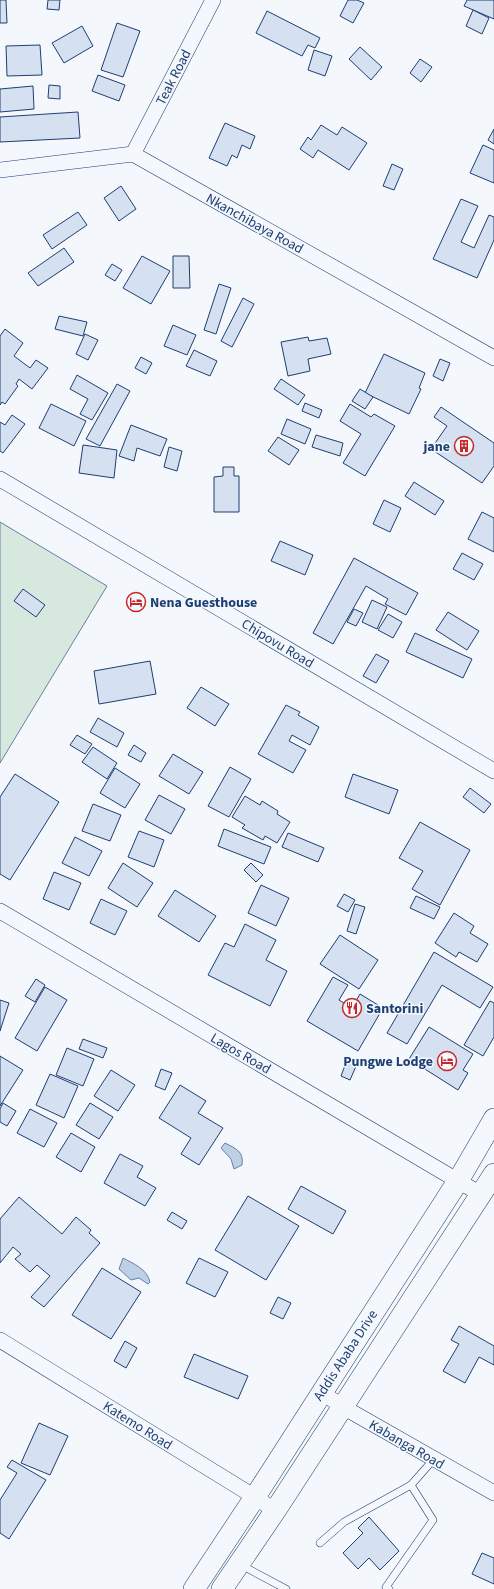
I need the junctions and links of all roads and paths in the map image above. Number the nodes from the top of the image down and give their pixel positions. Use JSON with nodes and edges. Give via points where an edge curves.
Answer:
{"nodes":[{"id":1,"x":213,"y":0,"type":"edge"},
{"id":2,"x":133,"y":154,"type":"junction"},
{"id":3,"x":0,"y":170,"type":"edge"},
{"id":4,"x":494,"y":358,"type":"edge"},
{"id":5,"x":0,"y":479,"type":"edge"},
{"id":6,"x":494,"y":770,"type":"edge"},
{"id":7,"x":0,"y":911,"type":"edge"},
{"id":8,"x":494,"y":1119,"type":"edge"},
{"id":9,"x":494,"y":1174,"type":"edge"},
{"id":10,"x":458,"y":1181,"type":"junction"},
{"id":11,"x":482,"y":1194,"type":"junction"},
{"id":12,"x":0,"y":1340,"type":"edge"},
{"id":13,"x":321,"y":1392,"type":"junction"},
{"id":14,"x":343,"y":1407,"type":"junction"},
{"id":15,"x":434,"y":1459,"type":"junction"},
{"id":16,"x":411,"y":1485,"type":"junction"},
{"id":17,"x":494,"y":1493,"type":"edge"},
{"id":18,"x":255,"y":1498,"type":"junction"},
{"id":19,"x":275,"y":1511,"type":"junction"},
{"id":20,"x":320,"y":1543,"type":"dead end"},
{"id":21,"x":239,"y":1564,"type":"junction"},
{"id":22,"x":273,"y":1582,"type":"junction"},
{"id":23,"x":194,"y":1589,"type":"edge"},
{"id":24,"x":222,"y":1589,"type":"edge"},
{"id":25,"x":268,"y":1589,"type":"edge"},
{"id":26,"x":286,"y":1589,"type":"edge"},
{"id":27,"x":389,"y":1589,"type":"edge"}],
"edges":[{"from":1,"to":2,"type":"street","name":"Teak Road"},
{"from":2,"to":3,"type":"street"},
{"from":2,"to":4,"type":"street","name":"Nkanchibaya Road"},
{"from":5,"to":6,"type":"street","name":"Chipovu Road"},
{"from":7,"to":10,"type":"street","name":"Lagos Road"},
{"from":8,"to":10,"type":"main road","name":"Addis Ababa Drive"},
{"from":9,"to":11,"type":"main road","name":"Addis Ababa Drive"},
{"from":10,"to":11,"type":"street","name":"Lagos Road"},
{"from":10,"to":13,"type":"main road","name":"Addis Ababa Drive"},
{"from":11,"to":14,"type":"main road","name":"Addis Ababa Drive"},
{"from":12,"to":18,"type":"street","name":"Katemo Road"},
{"from":13,"to":14,"type":"street","name":"Kabanga Road"},
{"from":13,"to":18,"type":"main road","name":"Addis Ababa Drive"},
{"from":14,"to":15,"type":"street","name":"Kabanga Road"},
{"from":14,"to":19,"type":"main road","name":"Addis Ababa Drive"},
{"from":15,"to":16,"type":"lane"},
{"from":15,"to":17,"type":"street","name":"Kabanga Road"},
{"from":16,"to":20,"type":"lane","via":[[344,1522]]},
{"from":16,"to":27,"type":"lane","via":[[433,1520],[386,1587]]},
{"from":18,"to":19,"type":"street","name":"Katemo Road"},
{"from":18,"to":23,"type":"main road","name":"Addis Ababa Drive"},
{"from":19,"to":21,"type":"main road","name":"Addis Ababa Drive"},
{"from":21,"to":22,"type":"lane"},
{"from":21,"to":24,"type":"main road","name":"Addis Ababa Drive"},
{"from":22,"to":25,"type":"lane"},
{"from":22,"to":26,"type":"lane"}]}
